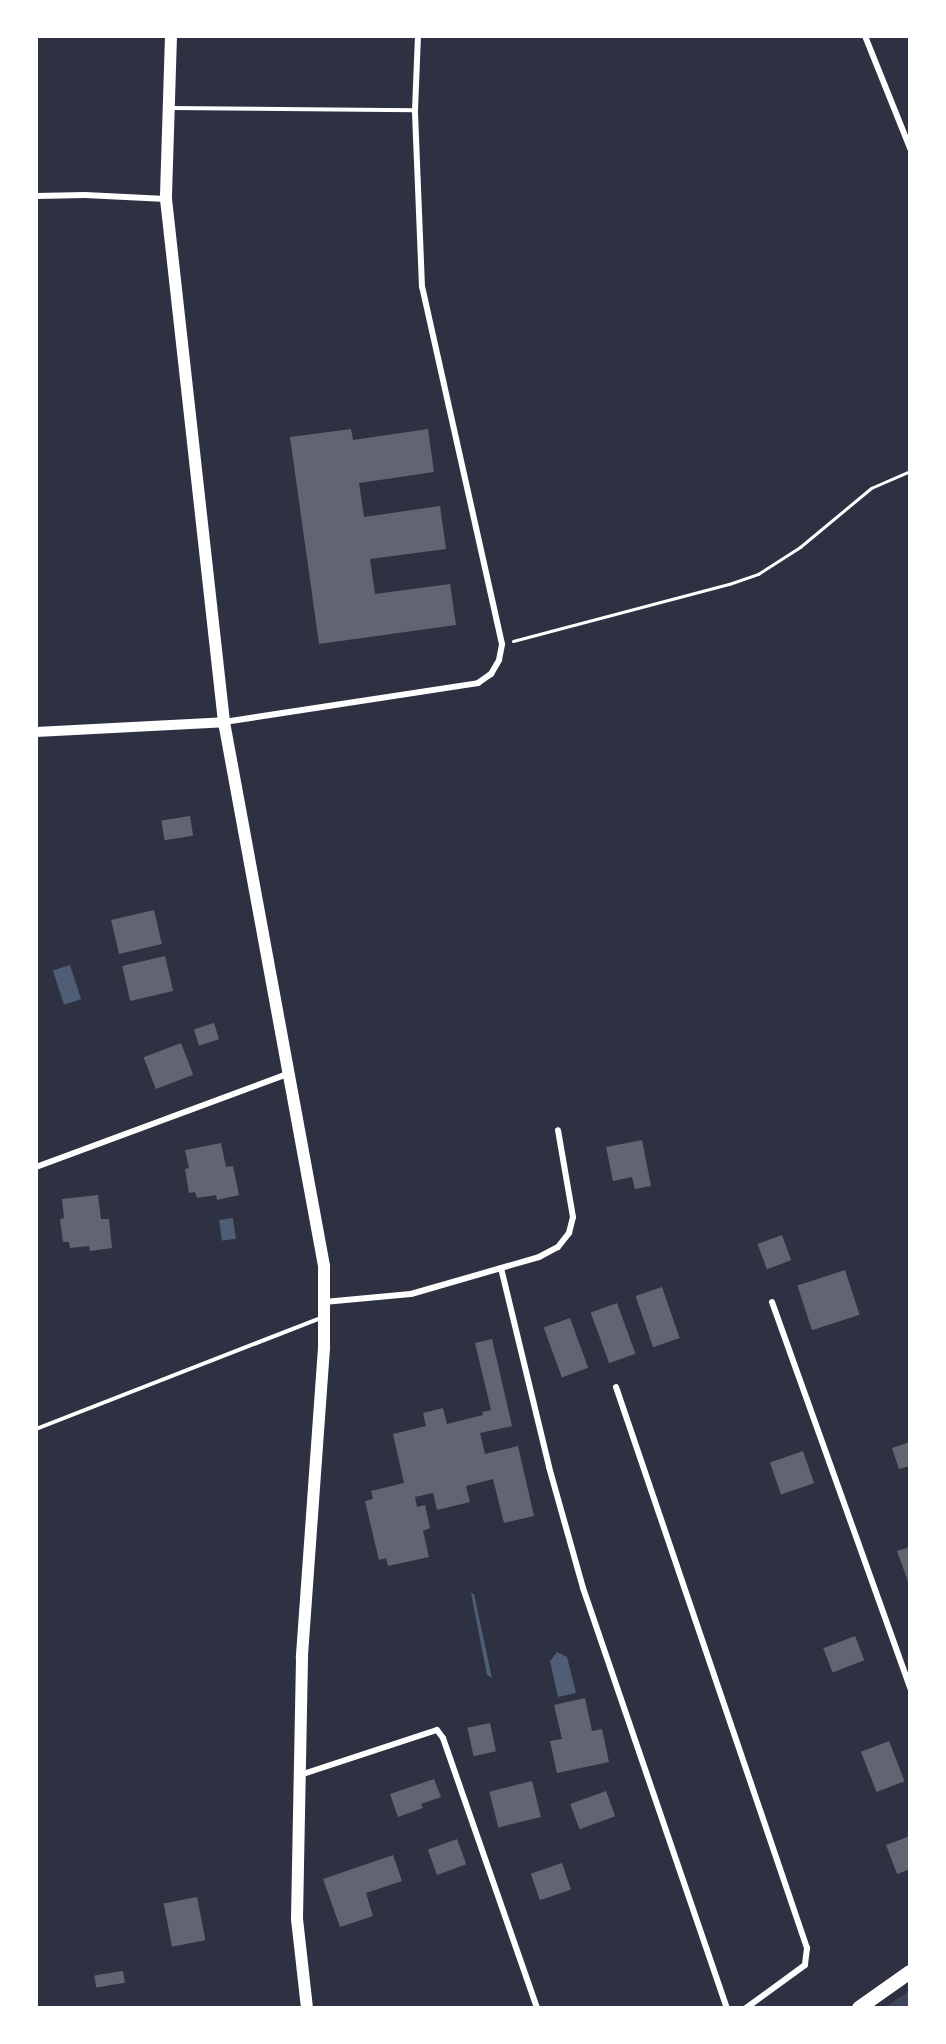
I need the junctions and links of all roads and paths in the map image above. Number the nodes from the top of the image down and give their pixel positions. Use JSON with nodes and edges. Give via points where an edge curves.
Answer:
{"nodes":[{"id":1,"x":171,"y":36,"type":"edge"},
{"id":2,"x":418,"y":36,"type":"edge"},
{"id":3,"x":865,"y":36,"type":"edge"},
{"id":4,"x":168,"y":108,"type":"junction"},
{"id":5,"x":415,"y":110,"type":"junction"},
{"id":6,"x":910,"y":148,"type":"edge"},
{"id":7,"x":36,"y":196,"type":"edge"},
{"id":8,"x":166,"y":199,"type":"junction"},
{"id":9,"x":910,"y":471,"type":"edge"},
{"id":10,"x":502,"y":644,"type":"junction"},
{"id":11,"x":224,"y":722,"type":"junction"},
{"id":12,"x":36,"y":732,"type":"edge"},
{"id":13,"x":288,"y":1074,"type":"junction"},
{"id":14,"x":558,"y":1130,"type":"dead end"},
{"id":15,"x":36,"y":1167,"type":"edge"},
{"id":16,"x":501,"y":1268,"type":"junction"},
{"id":17,"x":324,"y":1302,"type":"junction"},
{"id":18,"x":772,"y":1302,"type":"dead end"},
{"id":19,"x":324,"y":1317,"type":"junction"},
{"id":20,"x":616,"y":1387,"type":"dead end"},
{"id":21,"x":36,"y":1429,"type":"edge"},
{"id":22,"x":910,"y":1688,"type":"edge"},
{"id":23,"x":300,"y":1775,"type":"junction"},
{"id":24,"x":910,"y":1972,"type":"edge"},
{"id":25,"x":307,"y":2008,"type":"edge"},
{"id":26,"x":537,"y":2008,"type":"edge"},
{"id":27,"x":727,"y":2008,"type":"edge"},
{"id":28,"x":746,"y":2008,"type":"edge"},
{"id":29,"x":859,"y":2008,"type":"edge"}],
"edges":[{"from":1,"to":4,"type":"main road"},
{"from":2,"to":5,"type":"street"},
{"from":3,"to":6,"type":"street"},
{"from":4,"to":5,"type":"lane"},
{"from":4,"to":8,"type":"main road"},
{"from":5,"to":10,"type":"street","via":[[422,287]]},
{"from":7,"to":8,"type":"street"},
{"from":8,"to":11,"type":"main road"},
{"from":9,"to":10,"type":"path","via":[[871,488],[786,558],[751,577]]},
{"from":10,"to":11,"type":"street","via":[[496,667],[478,683]]},
{"from":11,"to":12,"type":"street"},
{"from":11,"to":13,"type":"main road"},
{"from":13,"to":15,"type":"street"},
{"from":13,"to":17,"type":"main road","via":[[324,1266]]},
{"from":14,"to":16,"type":"street","via":[[573,1217],[569,1233],[549,1253]]},
{"from":16,"to":17,"type":"street","via":[[411,1294]]},
{"from":16,"to":27,"type":"street","via":[[583,1588]]},
{"from":17,"to":19,"type":"main road"},
{"from":18,"to":22,"type":"street"},
{"from":19,"to":21,"type":"lane"},
{"from":19,"to":23,"type":"main road","via":[[302,1658]]},
{"from":20,"to":28,"type":"street","via":[[807,1948],[805,1965]]},
{"from":23,"to":25,"type":"main road","via":[[297,1919]]},
{"from":23,"to":26,"type":"street","via":[[437,1730]]},
{"from":24,"to":29,"type":"main road"}]}
